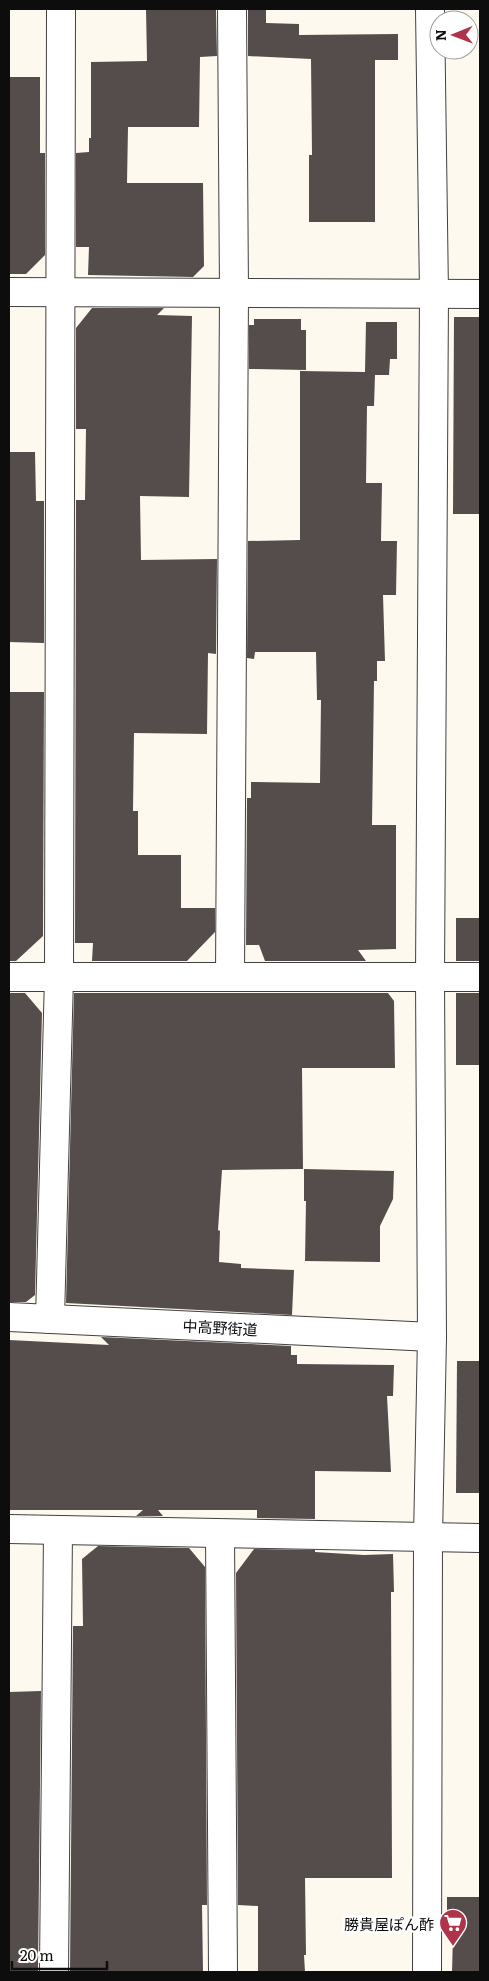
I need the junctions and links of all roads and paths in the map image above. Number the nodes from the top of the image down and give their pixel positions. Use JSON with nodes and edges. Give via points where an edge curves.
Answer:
{"nodes":[{"id":1,"x":61,"y":9,"type":"edge"},
{"id":2,"x":232,"y":9,"type":"edge"},
{"id":3,"x":430,"y":9,"type":"edge"},
{"id":4,"x":9,"y":292,"type":"edge"},
{"id":5,"x":61,"y":292,"type":"junction"},
{"id":6,"x":234,"y":293,"type":"junction"},
{"id":7,"x":434,"y":294,"type":"junction"},
{"id":8,"x":480,"y":294,"type":"edge"},
{"id":9,"x":9,"y":977,"type":"edge"},
{"id":10,"x":59,"y":977,"type":"junction"},
{"id":11,"x":230,"y":977,"type":"junction"},
{"id":12,"x":430,"y":977,"type":"junction"},
{"id":13,"x":480,"y":977,"type":"edge"},
{"id":14,"x":9,"y":1317,"type":"edge"},
{"id":15,"x":50,"y":1319,"type":"junction"},
{"id":16,"x":432,"y":1337,"type":"junction"},
{"id":17,"x":9,"y":1529,"type":"edge"},
{"id":18,"x":58,"y":1530,"type":"junction"},
{"id":19,"x":220,"y":1534,"type":"junction"},
{"id":20,"x":428,"y":1538,"type":"junction"},
{"id":21,"x":480,"y":1538,"type":"edge"},
{"id":22,"x":54,"y":1972,"type":"edge"},
{"id":23,"x":223,"y":1972,"type":"edge"},
{"id":24,"x":428,"y":1972,"type":"edge"}],
"edges":[{"from":1,"to":5,"type":"street"},
{"from":2,"to":6,"type":"street"},
{"from":3,"to":7,"type":"street"},
{"from":4,"to":5,"type":"street"},
{"from":5,"to":6,"type":"street"},
{"from":5,"to":10,"type":"street"},
{"from":6,"to":7,"type":"street"},
{"from":6,"to":11,"type":"street"},
{"from":7,"to":8,"type":"street"},
{"from":7,"to":12,"type":"street"},
{"from":9,"to":10,"type":"street"},
{"from":10,"to":11,"type":"street"},
{"from":10,"to":15,"type":"street"},
{"from":11,"to":12,"type":"street"},
{"from":12,"to":13,"type":"street"},
{"from":12,"to":16,"type":"street"},
{"from":14,"to":15,"type":"street","name":"中高野街道"},
{"from":15,"to":16,"type":"street","name":"中高野街道"},
{"from":16,"to":20,"type":"street"},
{"from":17,"to":18,"type":"street"},
{"from":18,"to":19,"type":"street"},
{"from":18,"to":22,"type":"street"},
{"from":19,"to":20,"type":"street"},
{"from":19,"to":23,"type":"street"},
{"from":20,"to":21,"type":"street"},
{"from":20,"to":24,"type":"street"}]}
